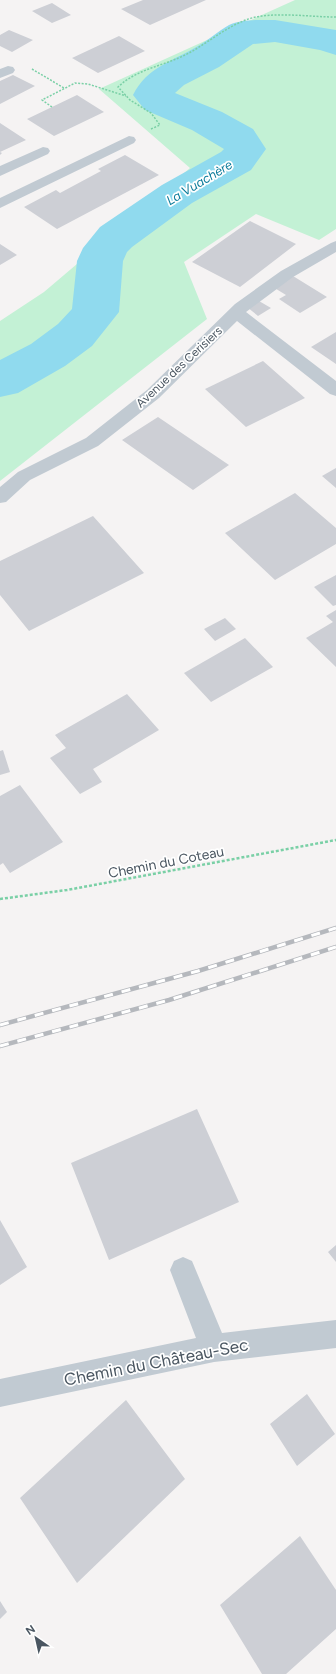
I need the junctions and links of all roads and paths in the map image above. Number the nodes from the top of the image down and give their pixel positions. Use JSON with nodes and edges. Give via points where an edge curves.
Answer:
{"nodes":[{"id":1,"x":336,"y":17,"type":"edge"},
{"id":2,"x":32,"y":69,"type":"dead end"},
{"id":3,"x":64,"y":88,"type":"junction"},
{"id":4,"x":127,"y":96,"type":"junction"},
{"id":5,"x":52,"y":107,"type":"dead end"},
{"id":6,"x":130,"y":140,"type":"joint"},
{"id":7,"x":43,"y":151,"type":"dead end"},
{"id":8,"x":0,"y":172,"type":"edge"},
{"id":9,"x":0,"y":204,"type":"edge"},
{"id":10,"x":336,"y":246,"type":"edge"},
{"id":11,"x":236,"y":313,"type":"junction"},
{"id":12,"x":336,"y":390,"type":"edge"},
{"id":13,"x":0,"y":497,"type":"edge"},
{"id":14,"x":336,"y":840,"type":"edge"},
{"id":15,"x":0,"y":899,"type":"edge"},
{"id":16,"x":183,"y":1270,"type":"dead end"},
{"id":17,"x":336,"y":1334,"type":"edge"},
{"id":18,"x":214,"y":1348,"type":"junction"},
{"id":19,"x":0,"y":1393,"type":"edge"}],
"edges":[{"from":1,"to":4,"type":"path","via":[[263,16],[238,22],[189,53],[126,78],[118,87]]},
{"from":2,"to":3,"type":"path"},
{"from":3,"to":4,"type":"path","via":[[74,83],[83,83]]},
{"from":3,"to":5,"type":"path","via":[[42,100]]},
{"from":4,"to":6,"type":"path","via":[[151,113],[160,125]]},
{"from":6,"to":9,"type":"street"},
{"from":7,"to":8,"type":"street"},
{"from":10,"to":11,"type":"street","name":"Avenue des Cerisiers","via":[[287,274]]},
{"from":11,"to":12,"type":"street"},
{"from":11,"to":13,"type":"street","name":"Avenue des Cerisiers","via":[[153,394],[92,442],[24,476]]},
{"from":14,"to":15,"type":"path","name":"Chemin du Coteau","via":[[68,890]]},
{"from":16,"to":18,"type":"street"},
{"from":17,"to":18,"type":"street","name":"Chemin du Château-Sec"},
{"from":18,"to":19,"type":"street","name":"Chemin du Château-Sec"}]}
